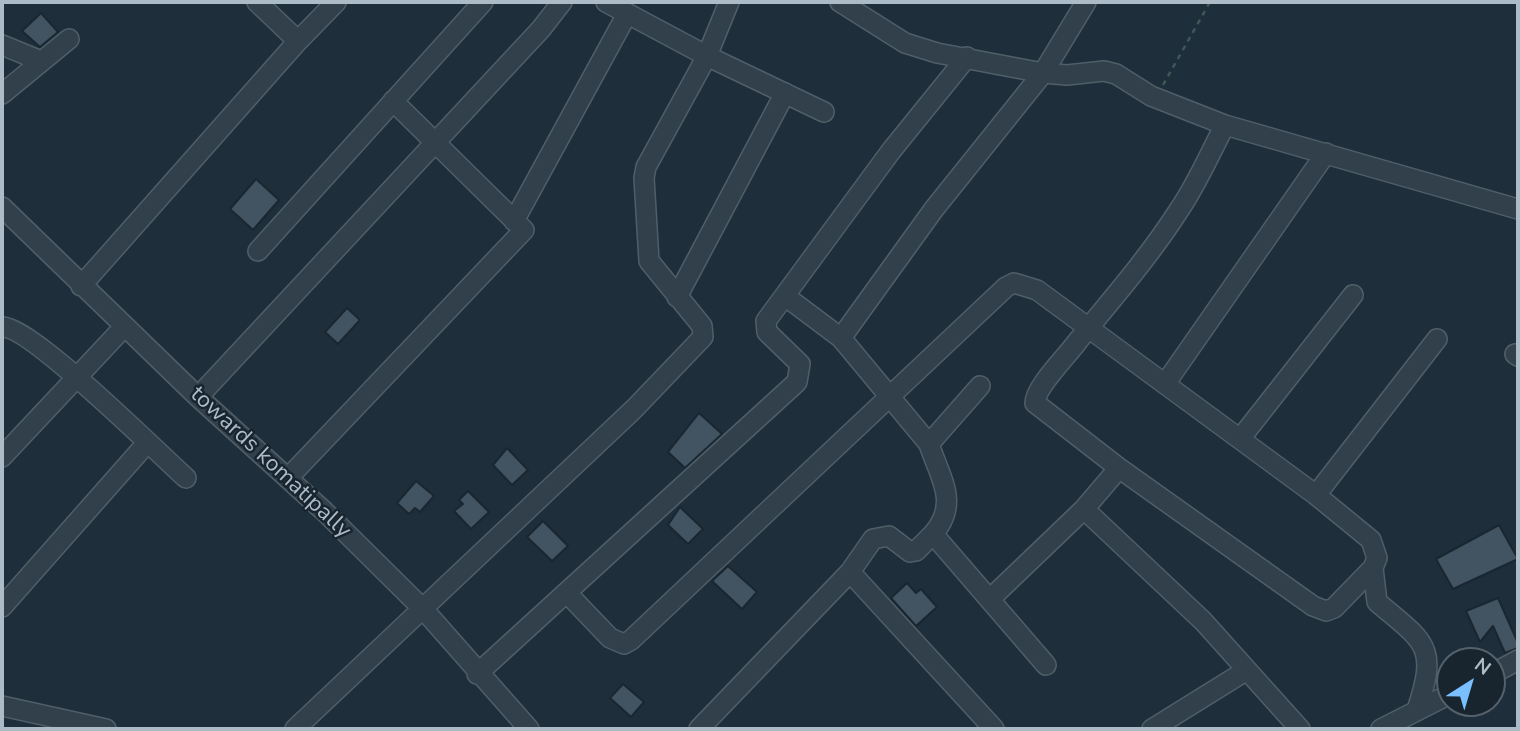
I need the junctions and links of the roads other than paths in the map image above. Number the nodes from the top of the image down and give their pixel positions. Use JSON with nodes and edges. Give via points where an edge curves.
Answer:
{"nodes":[{"id":1,"x":257,"y":2,"type":"edge"},
{"id":2,"x":336,"y":2,"type":"edge"},
{"id":3,"x":483,"y":2,"type":"edge"},
{"id":4,"x":562,"y":2,"type":"edge"},
{"id":5,"x":606,"y":2,"type":"edge"},
{"id":6,"x":729,"y":2,"type":"edge"},
{"id":7,"x":841,"y":2,"type":"edge"},
{"id":8,"x":1086,"y":2,"type":"edge"},
{"id":9,"x":627,"y":14,"type":"junction"},
{"id":10,"x":69,"y":39,"type":"dead end"},
{"id":11,"x":298,"y":41,"type":"junction"},
{"id":12,"x":2,"y":45,"type":"edge"},
{"id":13,"x":707,"y":56,"type":"junction"},
{"id":14,"x":967,"y":57,"type":"junction"},
{"id":15,"x":41,"y":61,"type":"junction"},
{"id":16,"x":1043,"y":73,"type":"junction"},
{"id":17,"x":785,"y":93,"type":"junction"},
{"id":18,"x":2,"y":94,"type":"edge"},
{"id":19,"x":393,"y":101,"type":"junction"},
{"id":20,"x":824,"y":112,"type":"dead end"},
{"id":21,"x":1225,"y":125,"type":"junction"},
{"id":22,"x":435,"y":142,"type":"junction"},
{"id":23,"x":1326,"y":153,"type":"junction"},
{"id":24,"x":2,"y":207,"type":"edge"},
{"id":25,"x":1518,"y":209,"type":"edge"},
{"id":26,"x":514,"y":221,"type":"junction"},
{"id":27,"x":258,"y":251,"type":"dead end"},
{"id":28,"x":81,"y":286,"type":"junction"},
{"id":29,"x":1353,"y":295,"type":"dead end"},
{"id":30,"x":785,"y":296,"type":"junction"},
{"id":31,"x":677,"y":297,"type":"junction"},
{"id":32,"x":2,"y":327,"type":"edge"},
{"id":33,"x":124,"y":327,"type":"junction"},
{"id":34,"x":1088,"y":329,"type":"junction"},
{"id":35,"x":841,"y":338,"type":"junction"},
{"id":36,"x":1437,"y":339,"type":"dead end"},
{"id":37,"x":76,"y":378,"type":"junction"},
{"id":38,"x":1165,"y":384,"type":"junction"},
{"id":39,"x":980,"y":386,"type":"dead end"},
{"id":40,"x":198,"y":397,"type":"junction"},
{"id":41,"x":887,"y":397,"type":"junction"},
{"id":42,"x":1240,"y":439,"type":"junction"},
{"id":43,"x":147,"y":443,"type":"junction"},
{"id":44,"x":929,"y":443,"type":"junction"},
{"id":45,"x":2,"y":457,"type":"edge"},
{"id":46,"x":1119,"y":468,"type":"junction"},
{"id":47,"x":186,"y":478,"type":"dead end"},
{"id":48,"x":288,"y":478,"type":"junction"},
{"id":49,"x":1316,"y":495,"type":"junction"},
{"id":50,"x":1084,"y":509,"type":"junction"},
{"id":51,"x":933,"y":534,"type":"junction"},
{"id":52,"x":1373,"y":568,"type":"junction"},
{"id":53,"x":850,"y":572,"type":"junction"},
{"id":54,"x":567,"y":593,"type":"junction"},
{"id":55,"x":990,"y":599,"type":"junction"},
{"id":56,"x":2,"y":607,"type":"edge"},
{"id":57,"x":424,"y":610,"type":"junction"},
{"id":58,"x":1046,"y":665,"type":"dead end"},
{"id":59,"x":1247,"y":670,"type":"junction"},
{"id":60,"x":477,"y":674,"type":"junction"},
{"id":61,"x":1436,"y":701,"type":"edge"},
{"id":62,"x":2,"y":706,"type":"edge"},
{"id":63,"x":1417,"y":710,"type":"junction"},
{"id":64,"x":1293,"y":727,"type":"edge"},
{"id":65,"x":106,"y":729,"type":"edge"},
{"id":66,"x":295,"y":729,"type":"edge"},
{"id":67,"x":529,"y":729,"type":"edge"},
{"id":68,"x":699,"y":729,"type":"edge"},
{"id":69,"x":993,"y":729,"type":"edge"},
{"id":70,"x":1152,"y":729,"type":"edge"},
{"id":71,"x":1381,"y":729,"type":"edge"}],
"edges":[{"from":1,"to":11,"type":"street"},
{"from":2,"to":11,"type":"street"},
{"from":3,"to":19,"type":"street"},
{"from":4,"to":22,"type":"street"},
{"from":5,"to":9,"type":"street"},
{"from":6,"to":13,"type":"street"},
{"from":7,"to":14,"type":"street","via":[[905,43]]},
{"from":8,"to":16,"type":"street"},
{"from":9,"to":13,"type":"street"},
{"from":9,"to":26,"type":"street"},
{"from":10,"to":15,"type":"street"},
{"from":11,"to":28,"type":"street"},
{"from":12,"to":15,"type":"street"},
{"from":13,"to":17,"type":"street"},
{"from":13,"to":31,"type":"street","via":[[644,178],[649,261]]},
{"from":14,"to":16,"type":"street"},
{"from":14,"to":30,"type":"street","via":[[891,151]]},
{"from":15,"to":18,"type":"street"},
{"from":16,"to":21,"type":"street","via":[[1116,74],[1158,98]]},
{"from":16,"to":35,"type":"street","via":[[934,209]]},
{"from":17,"to":20,"type":"street"},
{"from":17,"to":31,"type":"street"},
{"from":19,"to":22,"type":"street"},
{"from":19,"to":27,"type":"street"},
{"from":21,"to":23,"type":"street"},
{"from":21,"to":34,"type":"street","via":[[1181,209]]},
{"from":22,"to":26,"type":"street"},
{"from":22,"to":40,"type":"street"},
{"from":23,"to":25,"type":"street"},
{"from":23,"to":38,"type":"street"},
{"from":24,"to":28,"type":"street","name":"towards komatipally"},
{"from":26,"to":48,"type":"street","via":[[524,230]]},
{"from":28,"to":33,"type":"street","name":"towards komatipally"},
{"from":29,"to":42,"type":"street"},
{"from":30,"to":35,"type":"street"},
{"from":30,"to":54,"type":"street","via":[[765,326],[800,364],[797,382]]},
{"from":31,"to":57,"type":"street","via":[[704,329],[700,340]]},
{"from":32,"to":37,"type":"street","via":[[18,331]]},
{"from":33,"to":37,"type":"street"},
{"from":33,"to":40,"type":"street","name":"towards komatipally"},
{"from":34,"to":38,"type":"street"},
{"from":34,"to":41,"type":"street","via":[[1037,290],[1014,283]]},
{"from":34,"to":46,"type":"street","via":[[1039,390],[1035,403]]},
{"from":35,"to":41,"type":"street"},
{"from":36,"to":49,"type":"street"},
{"from":37,"to":43,"type":"street"},
{"from":37,"to":45,"type":"street"},
{"from":38,"to":42,"type":"street"},
{"from":39,"to":44,"type":"street"},
{"from":40,"to":48,"type":"street","name":"towards komatipally"},
{"from":41,"to":44,"type":"street"},
{"from":41,"to":54,"type":"street","via":[[631,640],[624,644],[610,638]]},
{"from":42,"to":49,"type":"street"},
{"from":43,"to":47,"type":"street"},
{"from":43,"to":56,"type":"street"},
{"from":44,"to":51,"type":"street","via":[[948,511]]},
{"from":46,"to":50,"type":"street"},
{"from":46,"to":52,"type":"street","via":[[1320,610],[1334,608]]},
{"from":48,"to":57,"type":"street","name":"towards komatipally"},
{"from":49,"to":52,"type":"street","via":[[1371,540],[1377,558]]},
{"from":50,"to":55,"type":"street"},
{"from":50,"to":59,"type":"street","via":[[1203,621]]},
{"from":51,"to":53,"type":"street","via":[[910,552],[889,536],[873,539]]},
{"from":51,"to":55,"type":"street"},
{"from":52,"to":63,"type":"street","via":[[1377,602],[1415,636],[1429,661]]},
{"from":53,"to":68,"type":"street"},
{"from":53,"to":69,"type":"street"},
{"from":54,"to":60,"type":"street"},
{"from":55,"to":58,"type":"street"},
{"from":57,"to":60,"type":"street","name":"towards komatipally"},
{"from":57,"to":66,"type":"street"},
{"from":59,"to":64,"type":"street"},
{"from":59,"to":70,"type":"street"},
{"from":60,"to":67,"type":"street","name":"towards komatipally"},
{"from":61,"to":63,"type":"street"},
{"from":62,"to":65,"type":"street"},
{"from":63,"to":71,"type":"street"}]}
